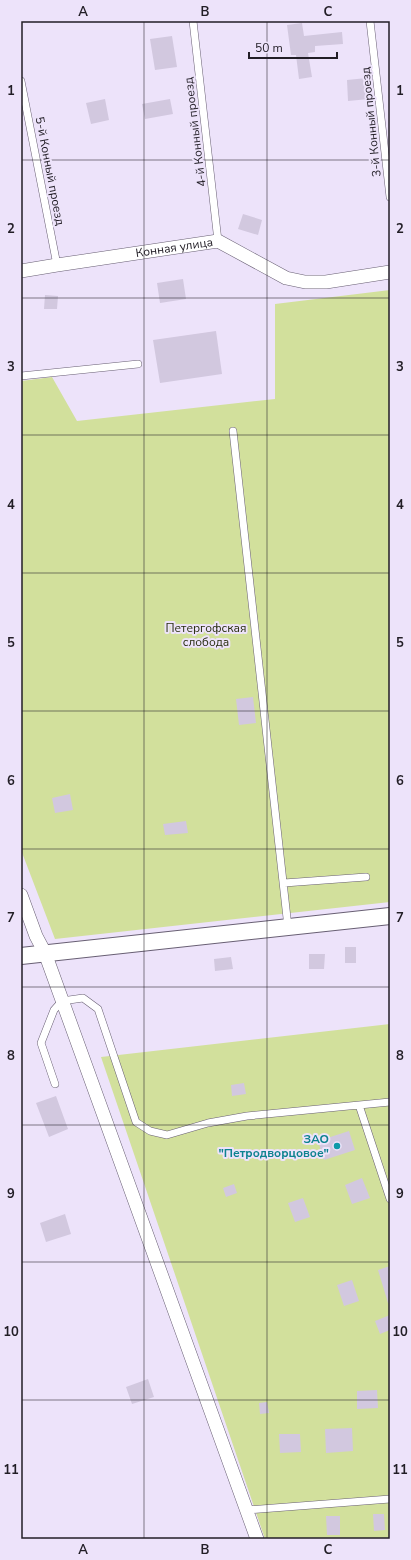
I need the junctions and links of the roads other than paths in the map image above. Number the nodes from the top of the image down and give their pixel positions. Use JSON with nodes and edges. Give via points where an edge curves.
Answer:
{"nodes":[{"id":1,"x":193,"y":21,"type":"edge"},
{"id":2,"x":370,"y":21,"type":"edge"},
{"id":3,"x":21,"y":81,"type":"edge"},
{"id":4,"x":390,"y":197,"type":"edge"},
{"id":5,"x":218,"y":241,"type":"junction"},
{"id":6,"x":57,"y":265,"type":"junction"},
{"id":7,"x":21,"y":271,"type":"edge"},
{"id":8,"x":390,"y":272,"type":"edge"},
{"id":9,"x":138,"y":364,"type":"dead end"},
{"id":10,"x":21,"y":376,"type":"edge"},
{"id":11,"x":233,"y":431,"type":"dead end"},
{"id":12,"x":366,"y":877,"type":"dead end"},
{"id":13,"x":284,"y":883,"type":"junction"},
{"id":14,"x":21,"y":895,"type":"edge"},
{"id":15,"x":390,"y":916,"type":"edge"},
{"id":16,"x":288,"y":926,"type":"junction"},
{"id":17,"x":45,"y":953,"type":"junction"},
{"id":18,"x":21,"y":956,"type":"edge"},
{"id":19,"x":62,"y":1000,"type":"junction"},
{"id":20,"x":55,"y":1084,"type":"dead end"},
{"id":21,"x":390,"y":1102,"type":"edge"},
{"id":22,"x":359,"y":1105,"type":"junction"},
{"id":23,"x":390,"y":1199,"type":"edge"},
{"id":24,"x":390,"y":1499,"type":"edge"},
{"id":25,"x":247,"y":1510,"type":"junction"},
{"id":26,"x":257,"y":1539,"type":"edge"}],
"edges":[{"from":1,"to":5,"type":"lane","name":"4-й Конный проезд"},
{"from":2,"to":4,"type":"lane","name":"3-й Конный проезд"},
{"from":3,"to":6,"type":"lane","name":"5-й Конный проезд"},
{"from":5,"to":6,"type":"street","name":"Конная улица"},
{"from":5,"to":8,"type":"street","name":"Конная улица","via":[[286,278],[305,282],[326,282]]},
{"from":6,"to":7,"type":"street","name":"Конная улица"},
{"from":9,"to":10,"type":"lane"},
{"from":11,"to":13,"type":"lane"},
{"from":12,"to":13,"type":"lane"},
{"from":13,"to":16,"type":"lane"},
{"from":14,"to":17,"type":"street"},
{"from":15,"to":16,"type":"street"},
{"from":16,"to":17,"type":"street"},
{"from":17,"to":18,"type":"street"},
{"from":17,"to":19,"type":"street"},
{"from":19,"to":20,"type":"lane","via":[[54,1010],[41,1043]]},
{"from":19,"to":22,"type":"lane","via":[[83,998],[98,1009],[136,1122],[150,1131],[167,1135],[208,1123],[247,1116]]},
{"from":19,"to":25,"type":"street"},
{"from":21,"to":22,"type":"lane"},
{"from":22,"to":23,"type":"lane"},
{"from":24,"to":25,"type":"lane"},
{"from":25,"to":26,"type":"street"}]}
